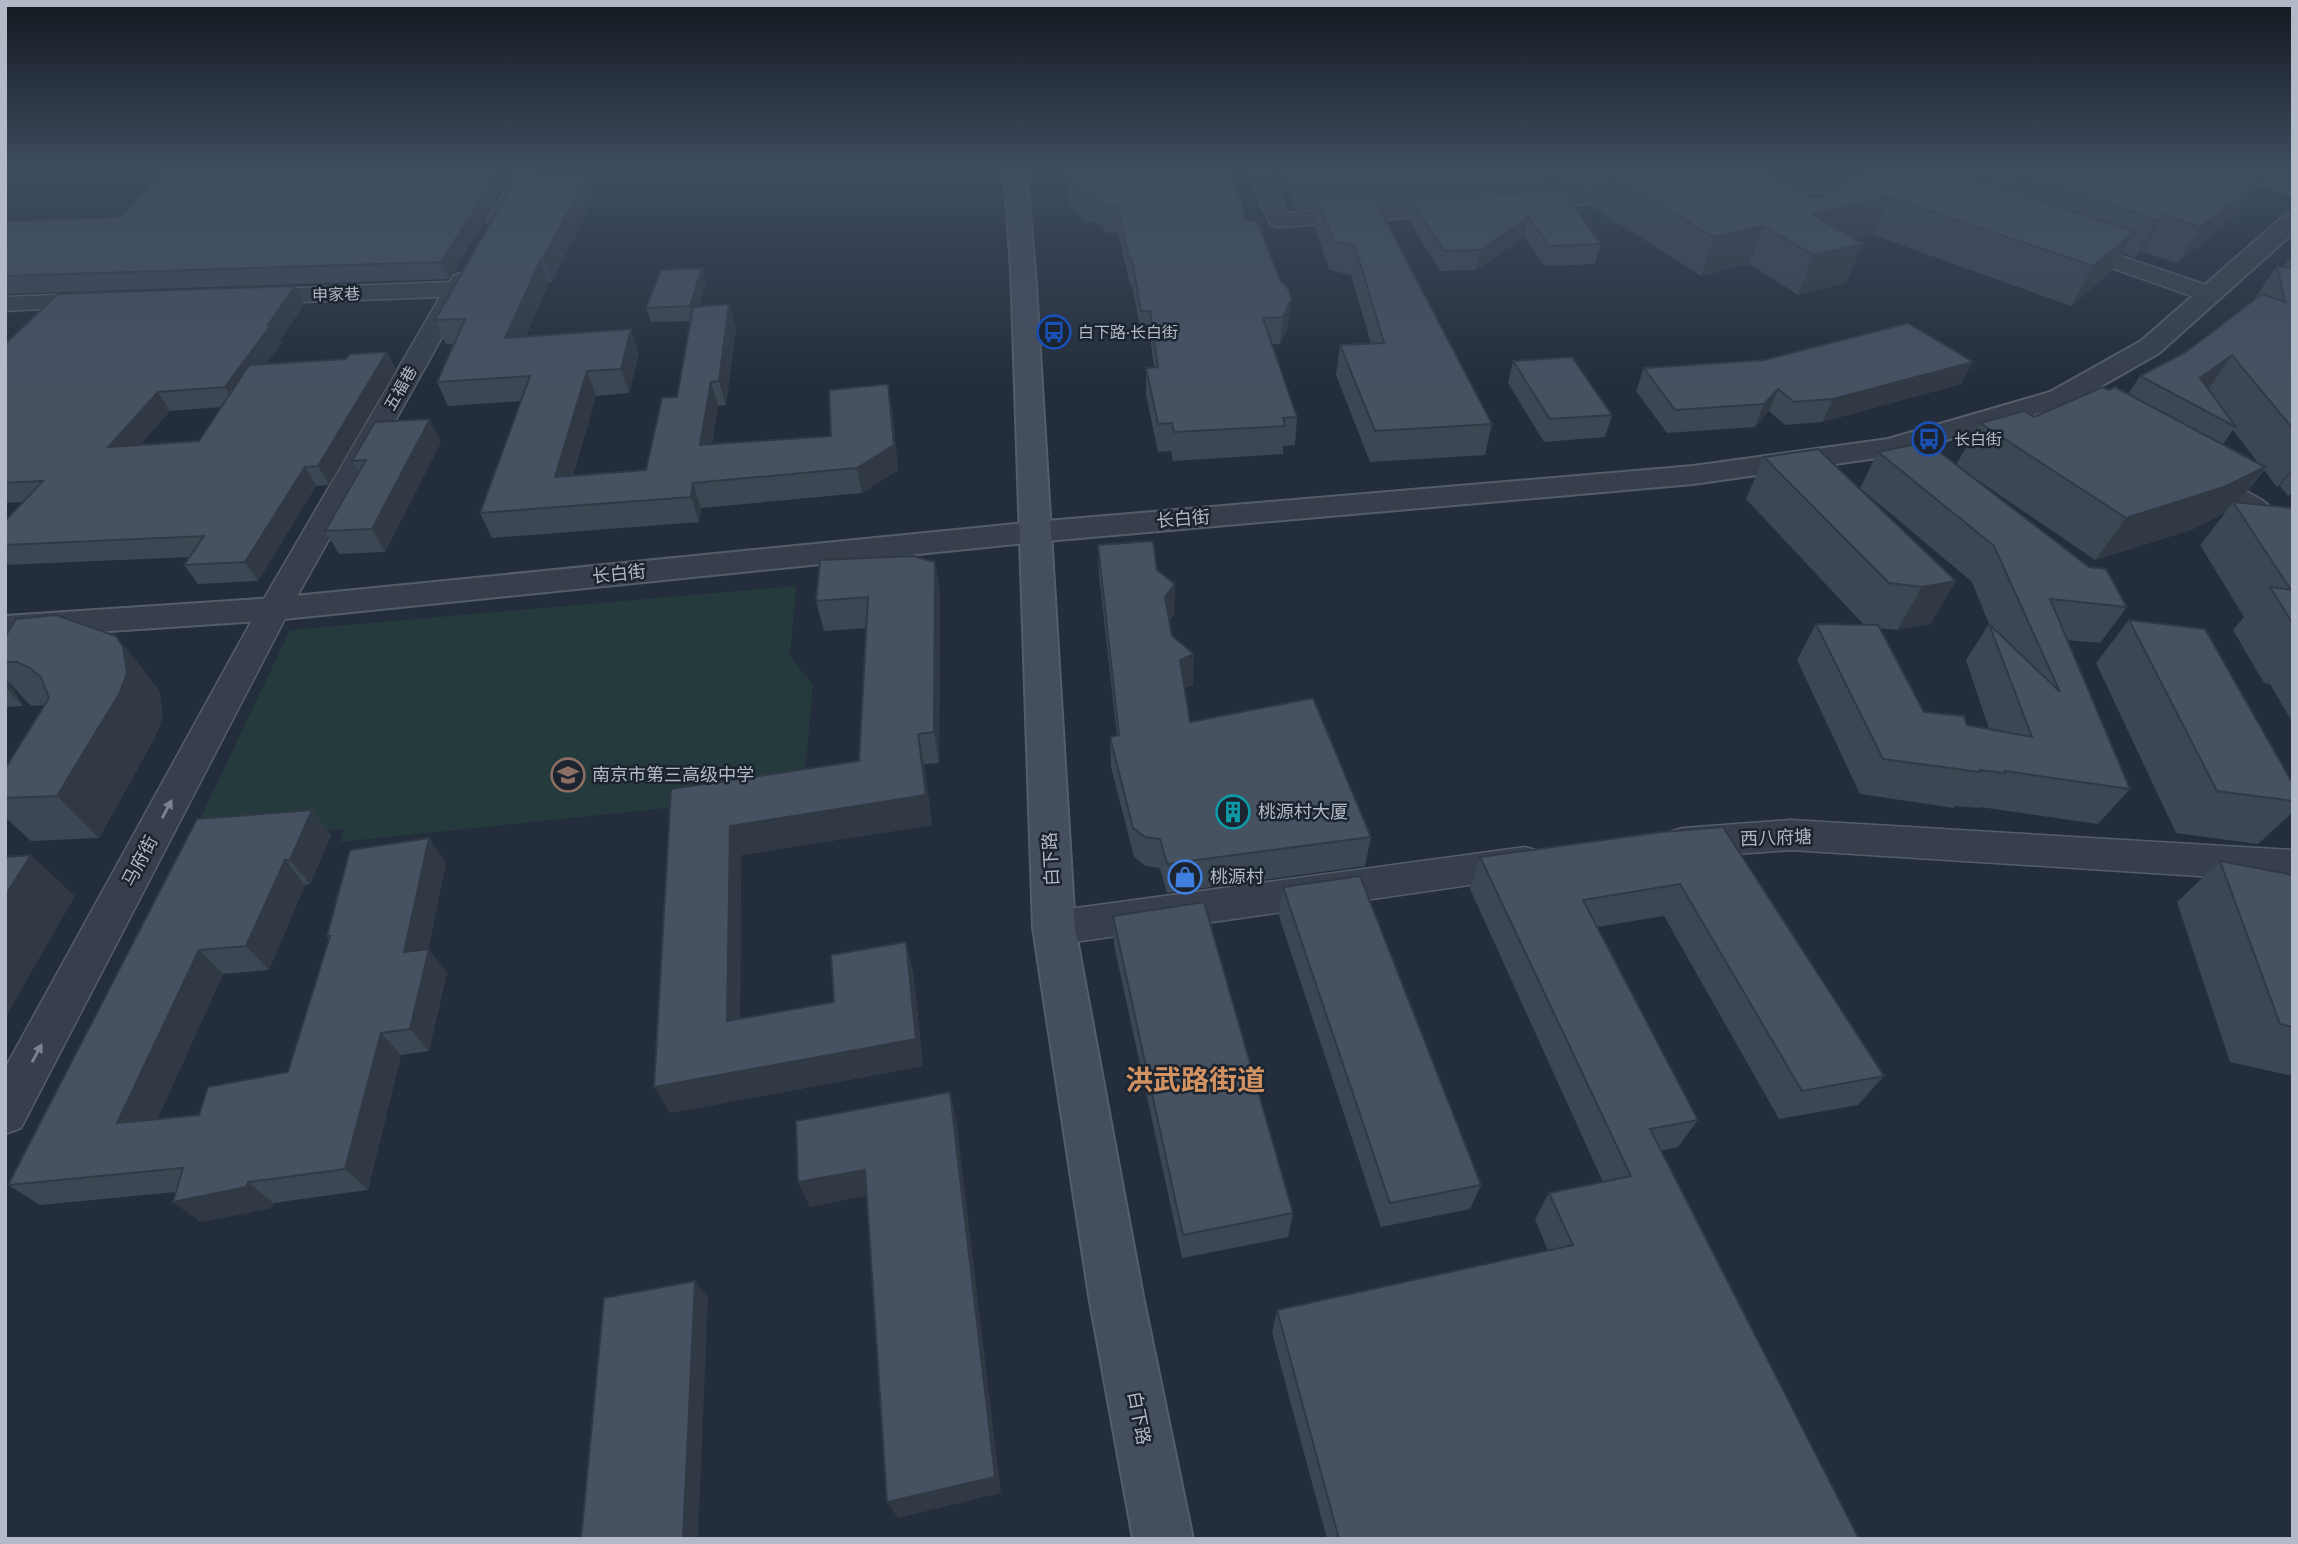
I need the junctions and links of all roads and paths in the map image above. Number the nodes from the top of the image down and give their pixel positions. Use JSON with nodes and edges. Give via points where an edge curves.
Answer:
{"nodes":[{"id":1,"x":485,"y":242,"type":"edge"},
{"id":2,"x":1021,"y":242,"type":"edge"},
{"id":3,"x":2062,"y":242,"type":"edge"},
{"id":4,"x":2268,"y":242,"type":"edge"},
{"id":5,"x":457,"y":289,"type":"junction"},
{"id":6,"x":2209,"y":294,"type":"junction"},
{"id":7,"x":231,"y":297,"type":"edge"},
{"id":8,"x":122,"y":300,"type":"edge"},
{"id":9,"x":5,"y":304,"type":"edge"},
{"id":10,"x":2060,"y":398,"type":"junction"},
{"id":11,"x":2093,"y":416,"type":"edge"},
{"id":12,"x":2172,"y":461,"type":"edge"},
{"id":13,"x":1035,"y":531,"type":"junction"},
{"id":14,"x":2293,"y":541,"type":"edge"},
{"id":15,"x":274,"y":609,"type":"junction"},
{"id":16,"x":5,"y":627,"type":"edge"},
{"id":17,"x":1645,"y":846,"type":"edge"},
{"id":18,"x":1562,"y":857,"type":"edge"},
{"id":19,"x":2293,"y":866,"type":"edge"},
{"id":20,"x":1054,"y":928,"type":"junction"},
{"id":21,"x":5,"y":1113,"type":"edge"},
{"id":22,"x":1163,"y":1539,"type":"edge"}],
"edges":[{"from":1,"to":5,"type":"street","name":"五福巷"},
{"from":2,"to":13,"type":"main road","name":"白下路"},
{"from":3,"to":6,"type":"street"},
{"from":4,"to":6,"type":"street","name":"长白街"},
{"from":5,"to":7,"type":"street","name":"申家巷"},
{"from":5,"to":15,"type":"street","name":"五福巷"},
{"from":6,"to":10,"type":"street","name":"长白街","via":[[2150,348]]},
{"from":8,"to":9,"type":"street"},
{"from":10,"to":11,"type":"street"},
{"from":10,"to":13,"type":"street","name":"长白街","via":[[1891,447],[1693,475]]},
{"from":12,"to":14,"type":"street","via":[[2252,506]]},
{"from":13,"to":15,"type":"street","name":"长白街"},
{"from":13,"to":20,"type":"main road","name":"白下路"},
{"from":15,"to":16,"type":"street","name":"长白街"},
{"from":21,"to":15,"type":"street","name":"马府街","one_way":true},
{"from":17,"to":19,"type":"street","name":"西八府塘","via":[[1791,835]]},
{"from":18,"to":20,"type":"street"},
{"from":20,"to":22,"type":"main road","name":"白下路","via":[[1116,1296]]}]}
